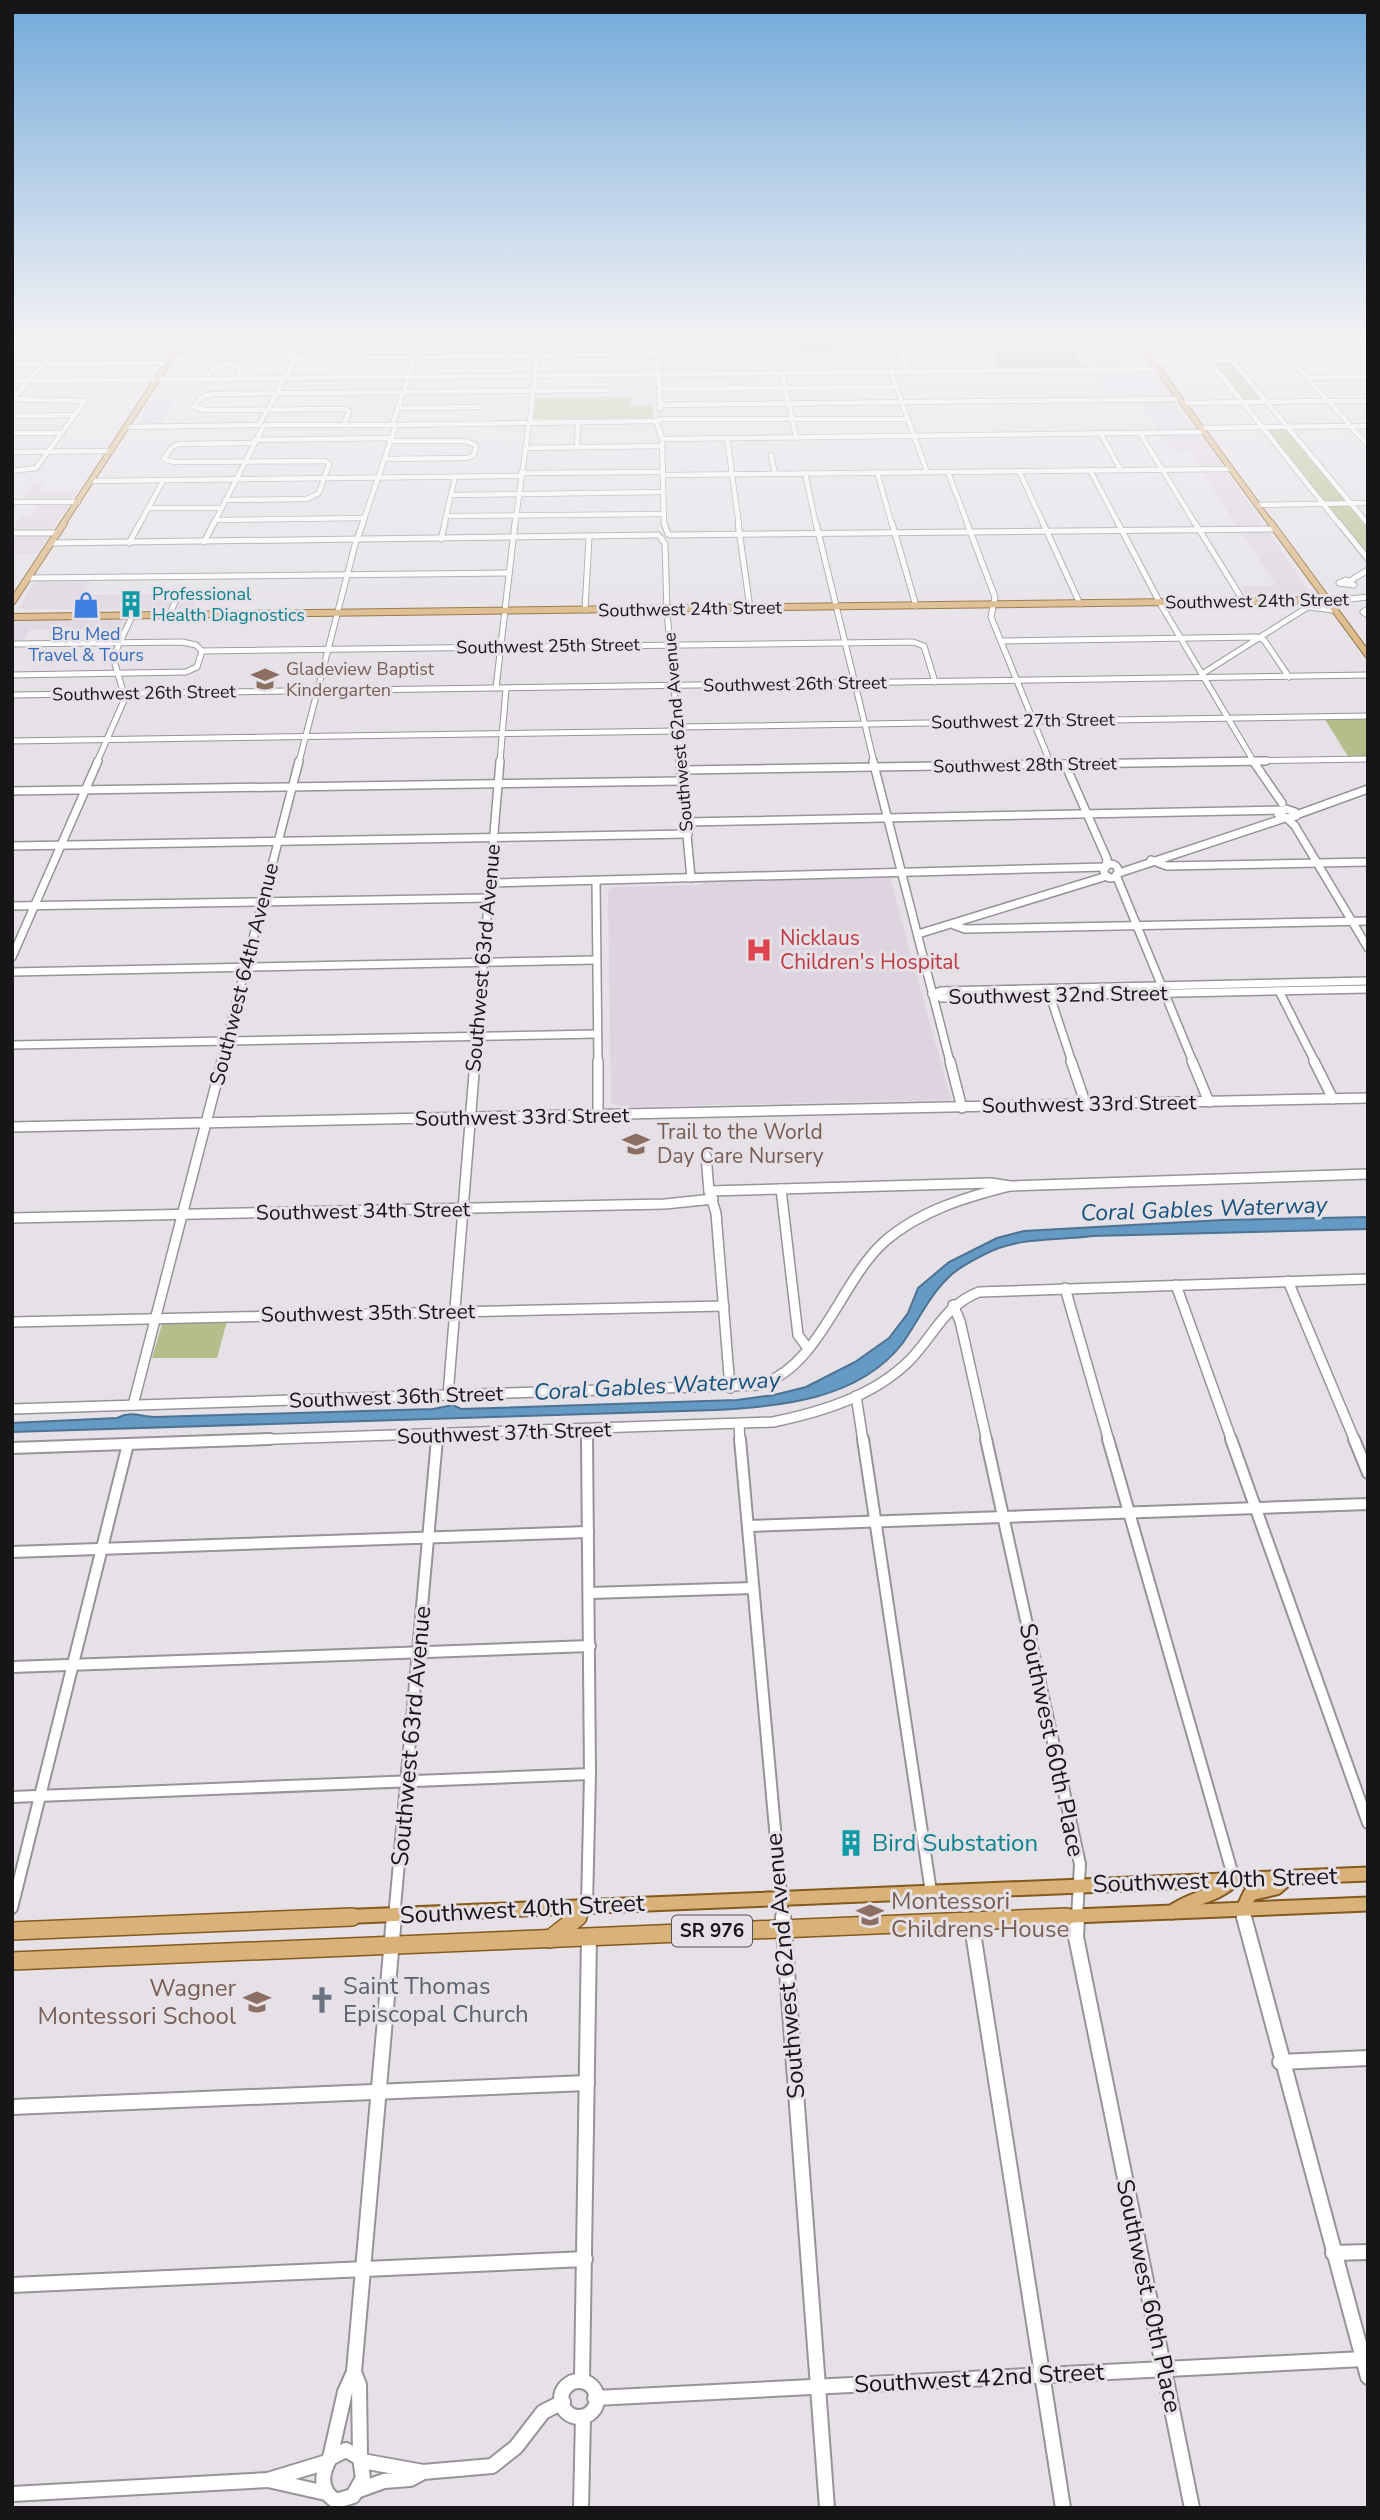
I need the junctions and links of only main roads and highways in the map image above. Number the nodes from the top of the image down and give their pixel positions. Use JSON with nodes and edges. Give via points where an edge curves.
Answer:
{"nodes":[{"id":1,"x":110,"y":453,"type":"edge"},
{"id":2,"x":1220,"y":453,"type":"edge"},
{"id":3,"x":1325,"y":598,"type":"junction"},
{"id":4,"x":1243,"y":600,"type":"junction"},
{"id":5,"x":12,"y":602,"type":"edge"},
{"id":6,"x":12,"y":615,"type":"edge"},
{"id":7,"x":1368,"y":655,"type":"edge"},
{"id":8,"x":1368,"y":1874,"type":"edge"},
{"id":9,"x":1289,"y":1877,"type":"junction"},
{"id":10,"x":1234,"y":1879,"type":"junction"},
{"id":11,"x":1368,"y":1904,"type":"edge"},
{"id":12,"x":587,"y":1906,"type":"junction"},
{"id":13,"x":1243,"y":1909,"type":"junction"},
{"id":14,"x":1172,"y":1912,"type":"junction"},
{"id":15,"x":12,"y":1931,"type":"edge"},
{"id":16,"x":550,"y":1939,"type":"junction"},
{"id":17,"x":12,"y":1961,"type":"edge"}],
"edges":[{"from":1,"to":5,"type":"main road"},
{"from":2,"to":3,"type":"main road"},
{"from":3,"to":4,"type":"main road","name":"Southwest 24th Street"},
{"from":3,"to":4,"type":"main road","name":"Southwest 24th Street"},
{"from":3,"to":7,"type":"main road"},
{"from":4,"to":6,"type":"main road","name":"Southwest 24th Street"},
{"from":8,"to":9,"type":"main road","name":"Southwest 40th Street","number":"SR 976"},
{"from":9,"to":10,"type":"main road","name":"Southwest 40th Street","number":"SR 976"},
{"from":9,"to":13,"type":"main road","via":[[1276,1888],[1250,1894]]},
{"from":10,"to":12,"type":"main road","name":"Southwest 40th Street","number":"SR 976"},
{"from":10,"to":14,"type":"main road","via":[[1222,1892],[1187,1899]]},
{"from":11,"to":13,"type":"main road","name":"Southwest 40th Street","number":"SR 976"},
{"from":12,"to":15,"type":"main road","name":"Southwest 40th Street","number":"SR 976"},
{"from":12,"to":16,"type":"main road","via":[[575,1922]]},
{"from":13,"to":14,"type":"main road","name":"Southwest 40th Street","number":"SR 976"},
{"from":14,"to":16,"type":"main road","name":"Southwest 40th Street","number":"SR 976"},
{"from":16,"to":17,"type":"main road","name":"Southwest 40th Street","number":"SR 976"}]}
